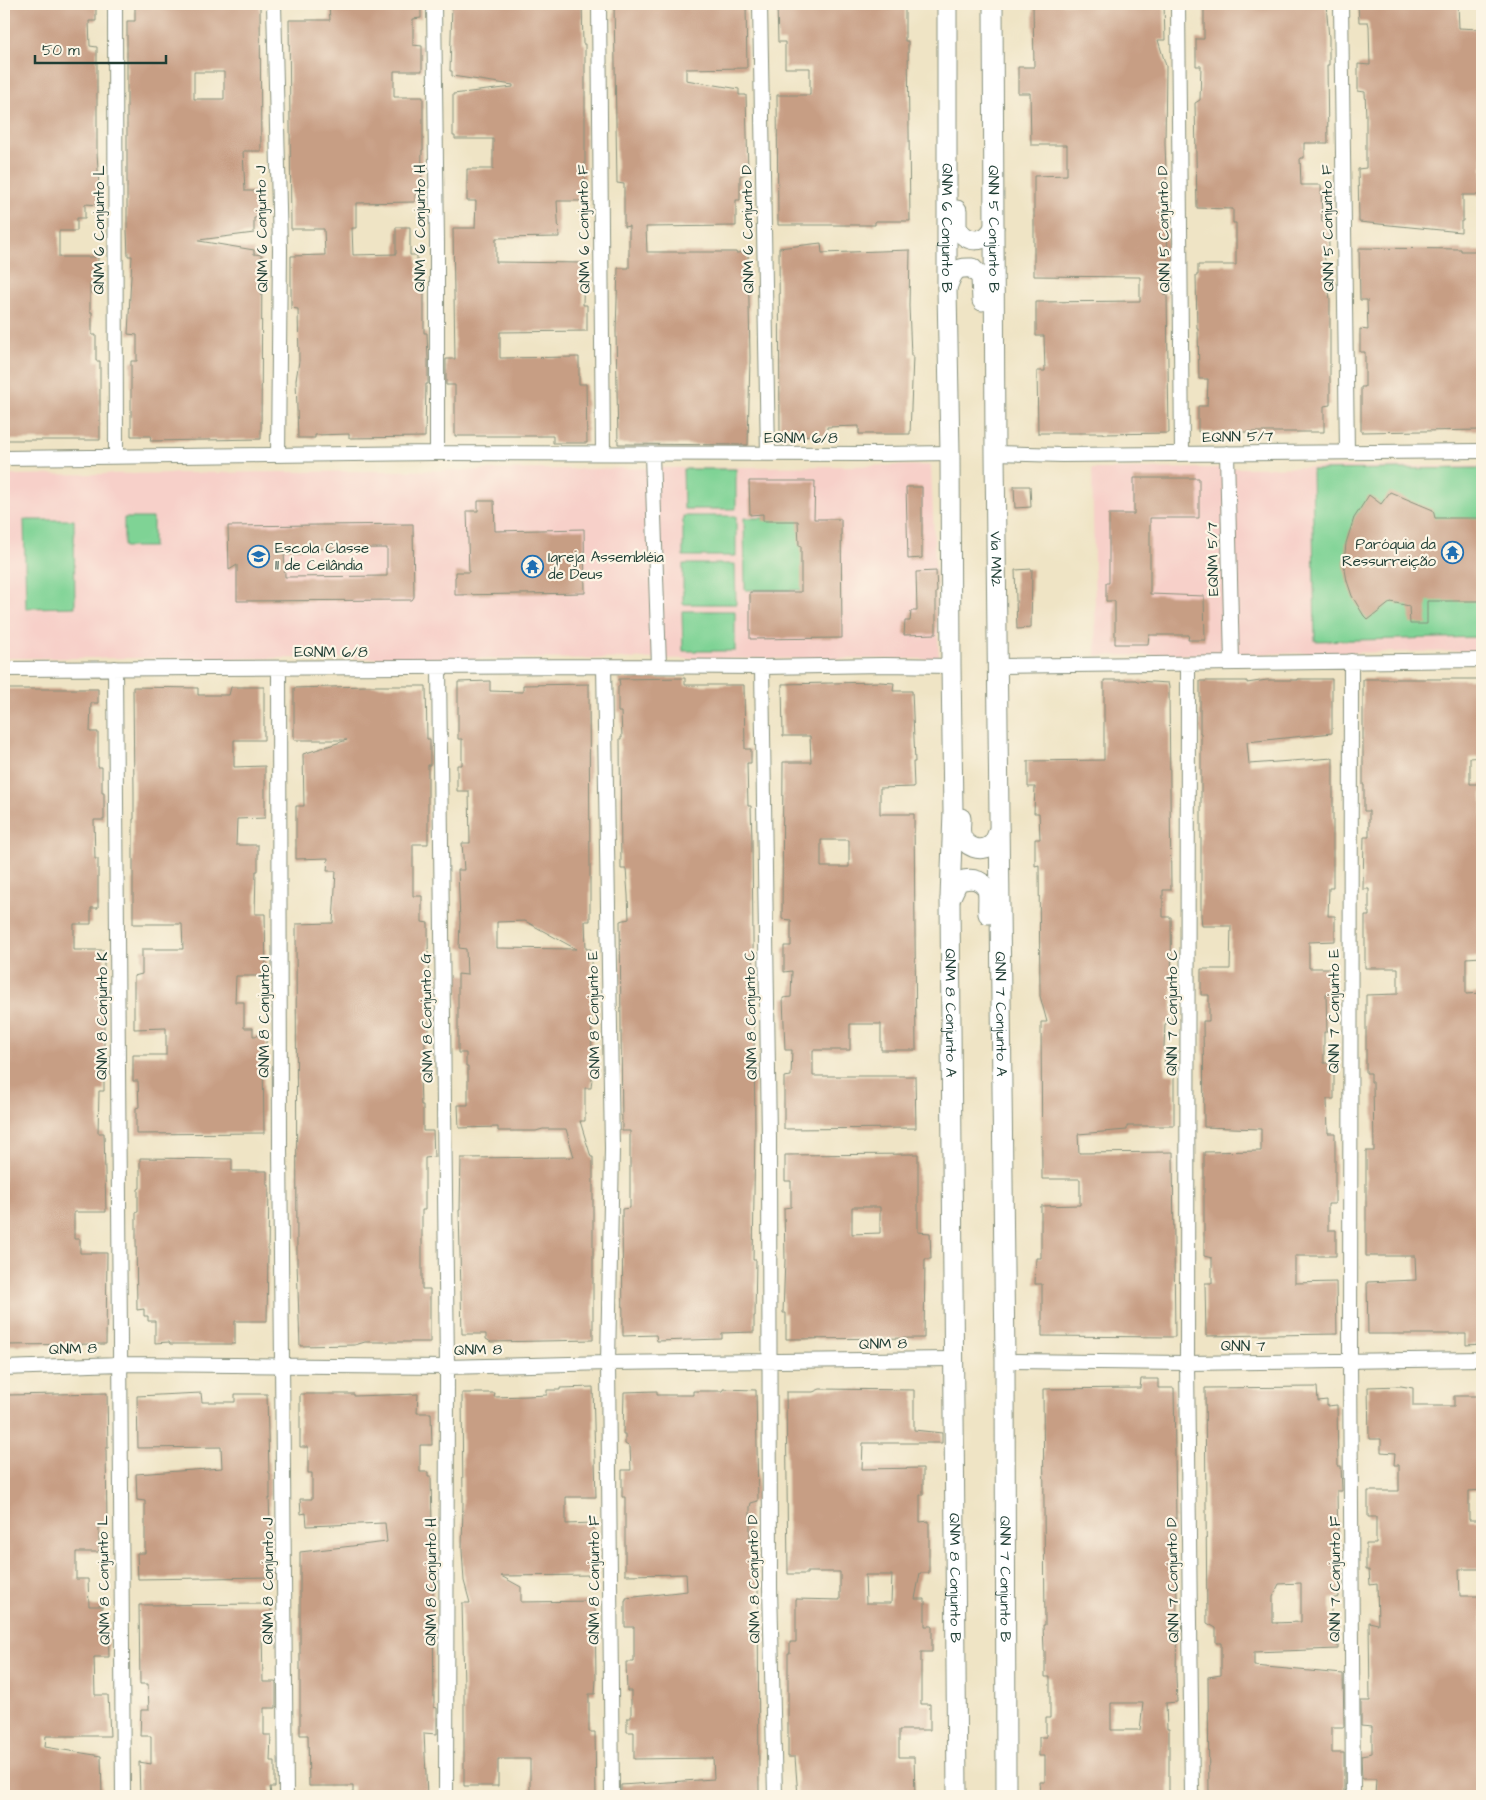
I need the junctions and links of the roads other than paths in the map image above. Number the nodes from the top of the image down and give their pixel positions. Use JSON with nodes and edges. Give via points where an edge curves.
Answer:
{"nodes":[{"id":1,"x":115,"y":4,"type":"edge"},
{"id":2,"x":274,"y":4,"type":"edge"},
{"id":3,"x":434,"y":4,"type":"edge"},
{"id":4,"x":598,"y":4,"type":"edge"},
{"id":5,"x":760,"y":4,"type":"edge"},
{"id":6,"x":948,"y":4,"type":"edge"},
{"id":7,"x":993,"y":4,"type":"edge"},
{"id":8,"x":1178,"y":4,"type":"edge"},
{"id":9,"x":1341,"y":4,"type":"edge"},
{"id":10,"x":948,"y":29,"type":"junction"},
{"id":11,"x":994,"y":227,"type":"junction"},
{"id":12,"x":947,"y":290,"type":"junction"},
{"id":13,"x":1482,"y":451,"type":"edge"},
{"id":14,"x":1347,"y":452,"type":"junction"},
{"id":15,"x":437,"y":453,"type":"junction"},
{"id":16,"x":602,"y":453,"type":"junction"},
{"id":17,"x":950,"y":453,"type":"junction"},
{"id":18,"x":995,"y":453,"type":"junction"},
{"id":19,"x":1227,"y":453,"type":"junction"},
{"id":20,"x":652,"y":454,"type":"junction"},
{"id":21,"x":768,"y":454,"type":"junction"},
{"id":22,"x":1182,"y":454,"type":"junction"},
{"id":23,"x":278,"y":455,"type":"junction"},
{"id":24,"x":116,"y":456,"type":"junction"},
{"id":25,"x":4,"y":458,"type":"edge"},
{"id":26,"x":995,"y":474,"type":"junction"},
{"id":27,"x":951,"y":658,"type":"junction"},
{"id":28,"x":1482,"y":660,"type":"edge"},
{"id":29,"x":1351,"y":661,"type":"junction"},
{"id":30,"x":1232,"y":663,"type":"junction"},
{"id":31,"x":1188,"y":664,"type":"junction"},
{"id":32,"x":604,"y":666,"type":"junction"},
{"id":33,"x":659,"y":666,"type":"junction"},
{"id":34,"x":998,"y":666,"type":"junction"},
{"id":35,"x":762,"y":667,"type":"junction"},
{"id":36,"x":114,"y":668,"type":"junction"},
{"id":37,"x":279,"y":668,"type":"junction"},
{"id":38,"x":439,"y":668,"type":"junction"},
{"id":39,"x":4,"y":669,"type":"edge"},
{"id":40,"x":999,"y":830,"type":"junction"},
{"id":41,"x":950,"y":899,"type":"junction"},
{"id":42,"x":1002,"y":1117,"type":"junction"},
{"id":43,"x":1482,"y":1359,"type":"edge"},
{"id":44,"x":953,"y":1360,"type":"junction"},
{"id":45,"x":1005,"y":1361,"type":"junction"},
{"id":46,"x":1350,"y":1361,"type":"junction"},
{"id":47,"x":770,"y":1362,"type":"junction"},
{"id":48,"x":1187,"y":1362,"type":"junction"},
{"id":49,"x":608,"y":1363,"type":"junction"},
{"id":50,"x":120,"y":1364,"type":"junction"},
{"id":51,"x":282,"y":1366,"type":"junction"},
{"id":52,"x":448,"y":1367,"type":"junction"},
{"id":53,"x":4,"y":1368,"type":"edge"},
{"id":54,"x":957,"y":1635,"type":"junction"},
{"id":55,"x":123,"y":1796,"type":"edge"},
{"id":56,"x":286,"y":1796,"type":"edge"},
{"id":57,"x":446,"y":1796,"type":"edge"},
{"id":58,"x":612,"y":1796,"type":"edge"},
{"id":59,"x":775,"y":1796,"type":"edge"},
{"id":60,"x":958,"y":1796,"type":"edge"},
{"id":61,"x":968,"y":1796,"type":"edge"},
{"id":62,"x":1006,"y":1796,"type":"edge"},
{"id":63,"x":1192,"y":1796,"type":"edge"},
{"id":64,"x":1353,"y":1796,"type":"edge"}],
"edges":[{"from":1,"to":24,"type":"street","name":"QNM 6 Conjunto L"},
{"from":2,"to":23,"type":"street","name":"QNM 6 Conjunto J","via":[[280,248]]},
{"from":3,"to":15,"type":"street","name":"QNM 6 Conjunto H"},
{"from":4,"to":16,"type":"street","name":"QNM 6 Conjunto F"},
{"from":5,"to":21,"type":"street","name":"QNM 6 Conjunto D"},
{"from":6,"to":10,"type":"main road","name":"QNM 6 Conjunto B"},
{"from":7,"to":11,"type":"main road","name":"QNN 5 Conjunto B"},
{"from":8,"to":22,"type":"street","name":"QNN 5 Conjunto D"},
{"from":9,"to":14,"type":"street","name":"QNN 5 Conjunto F"},
{"from":10,"to":11,"type":"main road","via":[[959,103],[957,228],[965,238],[977,240],[991,234]]},
{"from":10,"to":12,"type":"main road","name":"QNM 6 Conjunto B"},
{"from":11,"to":18,"type":"main road","name":"QNN 5 Conjunto B"},
{"from":12,"to":17,"type":"main road","name":"QNM 6 Conjunto B"},
{"from":12,"to":26,"type":"main road","via":[[955,271],[961,268],[972,268],[981,277],[982,406]]},
{"from":13,"to":14,"type":"street","name":"EQNN 5/7"},
{"from":14,"to":19,"type":"street","name":"EQNN 5/7"},
{"from":15,"to":16,"type":"street","name":"EQNM 6/8"},
{"from":15,"to":23,"type":"street","name":"EQNM 6/8"},
{"from":16,"to":20,"type":"street","name":"EQNM 6/8"},
{"from":17,"to":21,"type":"street","name":"EQNM 6/8"},
{"from":17,"to":27,"type":"main road"},
{"from":18,"to":22,"type":"street","name":"EQNN 5/7"},
{"from":18,"to":26,"type":"main road","name":"Via MN2"},
{"from":19,"to":22,"type":"street","name":"EQNN 5/7"},
{"from":19,"to":30,"type":"street","name":"EQNM 5/7"},
{"from":20,"to":21,"type":"street","name":"EQNM 6/8"},
{"from":20,"to":33,"type":"street"},
{"from":23,"to":24,"type":"street","name":"EQNM 6/8"},
{"from":24,"to":25,"type":"street","name":"EQNM 6/8"},
{"from":26,"to":34,"type":"main road","name":"Via MN2"},
{"from":27,"to":35,"type":"street","name":"EQNM 6/8","via":[[884,665]]},
{"from":27,"to":40,"type":"main road","via":[[962,708],[961,835],[971,847],[982,849],[994,842]]},
{"from":27,"to":41,"type":"main road","name":"QNM 8 Conjunto A","via":[[953,811]]},
{"from":28,"to":29,"type":"street"},
{"from":29,"to":30,"type":"street"},
{"from":29,"to":46,"type":"street","name":"QNN 7 Conjunto E"},
{"from":30,"to":31,"type":"street"},
{"from":31,"to":34,"type":"street"},
{"from":31,"to":48,"type":"street","name":"QNN 7 Conjunto C"},
{"from":32,"to":33,"type":"street","name":"EQNM 6/8"},
{"from":32,"to":38,"type":"street","name":"EQNM 6/8"},
{"from":32,"to":49,"type":"street","name":"QNM 8 Conjunto E","via":[[612,1148]]},
{"from":33,"to":35,"type":"street","name":"EQNM 6/8"},
{"from":34,"to":40,"type":"main road","name":"QNN 7 Conjunto A"},
{"from":35,"to":47,"type":"street","name":"QNM 8 Conjunto C"},
{"from":36,"to":37,"type":"street","name":"EQNM 6/8"},
{"from":36,"to":39,"type":"street","name":"EQNM 6/8"},
{"from":36,"to":50,"type":"street","name":"QNM 8 Conjunto K"},
{"from":37,"to":38,"type":"street","name":"EQNM 6/8"},
{"from":37,"to":51,"type":"street","name":"QNM 8 Conjunto I"},
{"from":38,"to":52,"type":"street","name":"QNM 8 Conjunto G"},
{"from":40,"to":42,"type":"main road","name":"QNN 7 Conjunto A"},
{"from":41,"to":42,"type":"main road","via":[[958,882],[967,878],[981,882],[987,890],[989,1030]]},
{"from":41,"to":44,"type":"main road","name":"QNM 8 Conjunto A"},
{"from":42,"to":45,"type":"main road","name":"QNN 7 Conjunto A"},
{"from":43,"to":46,"type":"street","name":"QNN 7"},
{"from":44,"to":47,"type":"street","name":"QNM 8"},
{"from":44,"to":54,"type":"main road","name":"QNM 8 Conjunto B"},
{"from":45,"to":48,"type":"street","name":"QNN 7"},
{"from":45,"to":62,"type":"main road","name":"QNN 7 Conjunto B"},
{"from":46,"to":48,"type":"street","name":"QNN 7"},
{"from":46,"to":64,"type":"street","name":"QNN 7 Conjunto F"},
{"from":47,"to":49,"type":"street","name":"QNM 8"},
{"from":47,"to":59,"type":"street","name":"QNM 8 Conjunto D","via":[[770,1587]]},
{"from":48,"to":63,"type":"street","name":"QNN 7 Conjunto D"},
{"from":49,"to":52,"type":"street","name":"QNM 8"},
{"from":49,"to":58,"type":"street","name":"QNM 8 Conjunto F"},
{"from":50,"to":51,"type":"street","name":"QNM 8"},
{"from":50,"to":53,"type":"street","name":"QNM 8"},
{"from":50,"to":55,"type":"street","name":"QNM 8 Conjunto L"},
{"from":51,"to":52,"type":"street","name":"QNM 8"},
{"from":51,"to":56,"type":"street","name":"QNM 8 Conjunto J"},
{"from":52,"to":57,"type":"street","name":"QNM 8 Conjunto H"},
{"from":54,"to":60,"type":"main road","name":"QNM 8 Conjunto B"},
{"from":54,"to":61,"type":"main road","via":[[968,1714]]}]}
